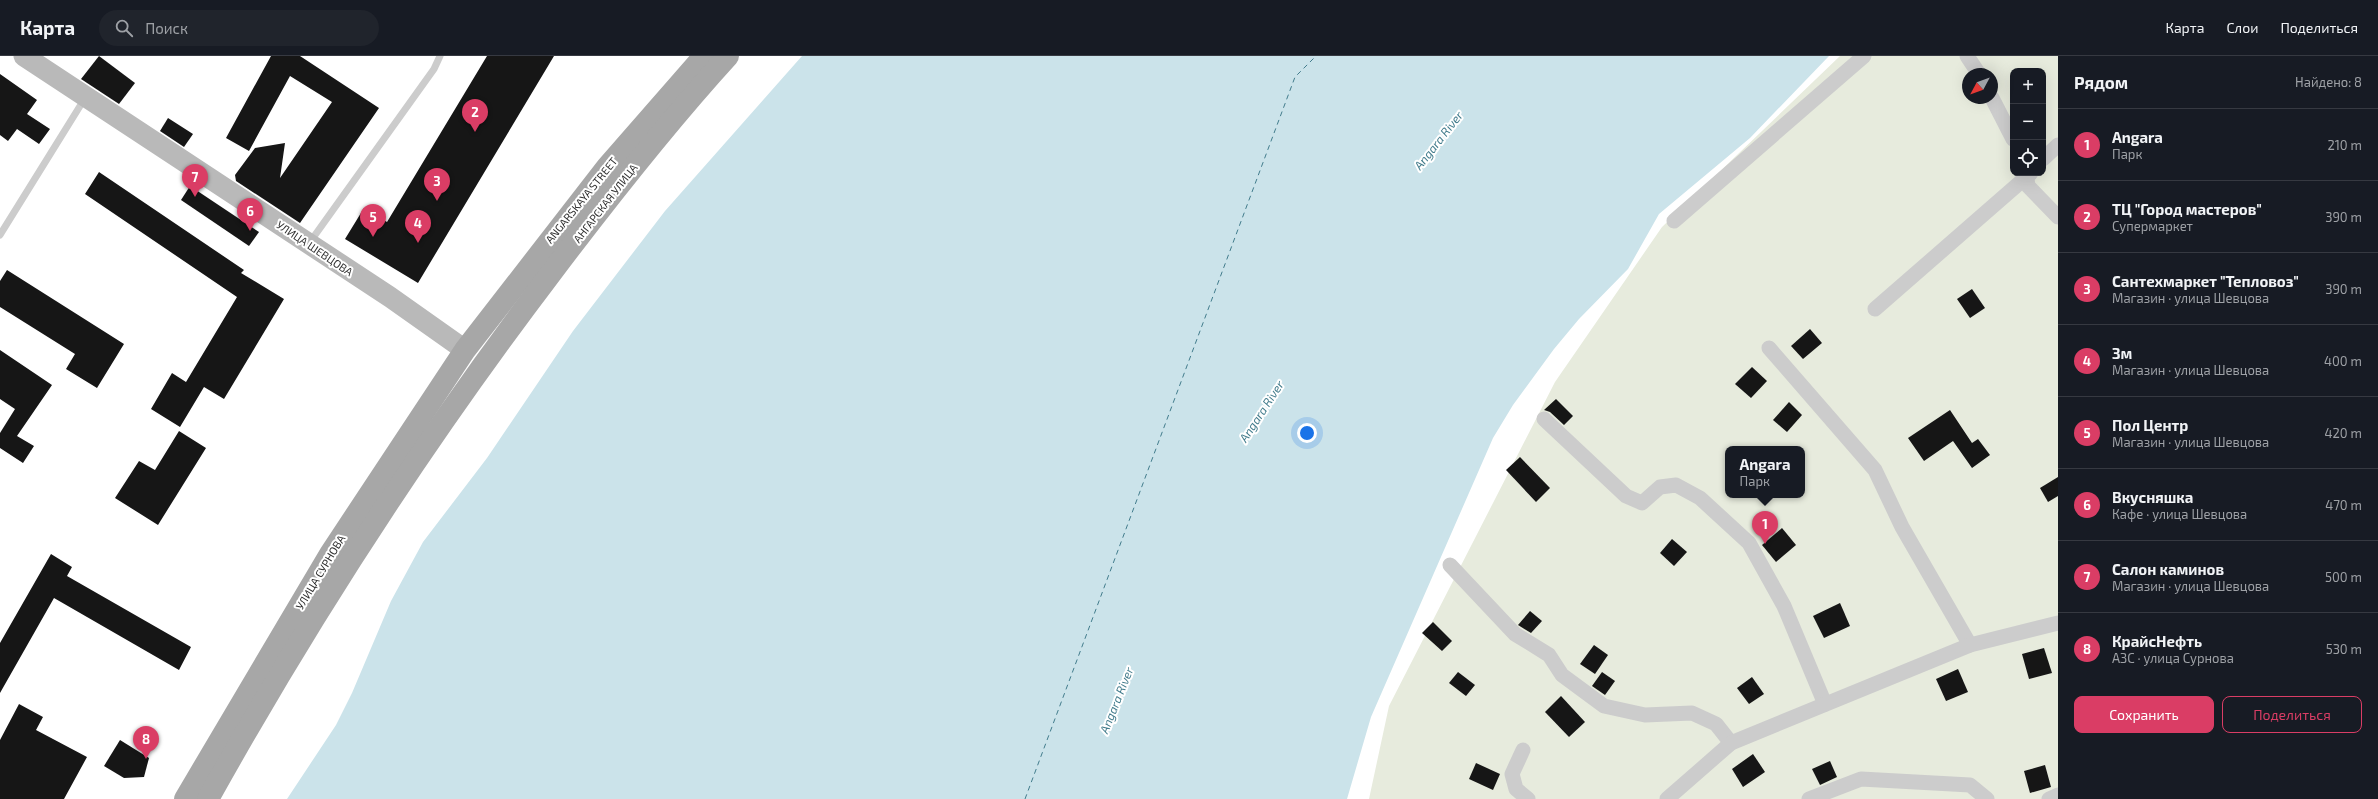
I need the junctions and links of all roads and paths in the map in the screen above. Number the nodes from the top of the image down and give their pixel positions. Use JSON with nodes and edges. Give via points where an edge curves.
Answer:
{"nodes":[{"id":1,"x":24,"y":56,"type":"edge"},
{"id":2,"x":440,"y":56,"type":"edge"},
{"id":3,"x":704,"y":56,"type":"edge"},
{"id":4,"x":728,"y":56,"type":"edge"},
{"id":5,"x":1864,"y":56,"type":"edge"},
{"id":6,"x":1967,"y":56,"type":"edge"},
{"id":7,"x":1975,"y":68,"type":"edge"},
{"id":8,"x":86,"y":96,"type":"junction"},
{"id":9,"x":1995,"y":104,"type":"edge"},
{"id":10,"x":2010,"y":132,"type":"edge"},
{"id":11,"x":2058,"y":145,"type":"edge"},
{"id":12,"x":2046,"y":156,"type":"edge"},
{"id":13,"x":2027,"y":176,"type":"edge"},
{"id":14,"x":2028,"y":176,"type":"edge"},
{"id":15,"x":2058,"y":217,"type":"edge"},
{"id":16,"x":1674,"y":221,"type":"dead end"},
{"id":17,"x":0,"y":235,"type":"edge"},
{"id":18,"x":309,"y":244,"type":"junction"},
{"id":19,"x":1875,"y":309,"type":"dead end"},
{"id":20,"x":1769,"y":348,"type":"dead end"},
{"id":21,"x":465,"y":350,"type":"junction"},
{"id":22,"x":488,"y":356,"type":"joint"},
{"id":23,"x":1544,"y":418,"type":"dead end"},
{"id":24,"x":1450,"y":565,"type":"dead end"},
{"id":25,"x":2058,"y":623,"type":"edge"},
{"id":26,"x":1970,"y":646,"type":"junction"},
{"id":27,"x":1825,"y":704,"type":"junction"},
{"id":28,"x":1732,"y":743,"type":"junction"},
{"id":29,"x":1523,"y":750,"type":"dead end"},
{"id":30,"x":2058,"y":795,"type":"edge"},
{"id":31,"x":185,"y":799,"type":"edge"},
{"id":32,"x":208,"y":799,"type":"edge"},
{"id":33,"x":1528,"y":799,"type":"edge"},
{"id":34,"x":1667,"y":799,"type":"edge"},
{"id":35,"x":1809,"y":799,"type":"edge"},
{"id":36,"x":1987,"y":799,"type":"edge"},
{"id":37,"x":2049,"y":799,"type":"edge"}],
"edges":[{"from":1,"to":8,"type":"main road","name":"УЛИЦА ШЕВЦОВА"},
{"from":2,"to":18,"type":"lane","via":[[434,69]]},
{"from":3,"to":21,"type":"main road","name":"ANGARSKAYA STREET","via":[[607,167]]},
{"from":4,"to":22,"type":"main road","name":"АНГАРСКАЯ УЛИЦА","via":[[626,174]]},
{"from":5,"to":16,"type":"street"},
{"from":6,"to":7,"type":"street"},
{"from":8,"to":17,"type":"lane"},
{"from":8,"to":18,"type":"main road","name":"УЛИЦА ШЕВЦОВА"},
{"from":9,"to":10,"type":"street"},
{"from":11,"to":12,"type":"street"},
{"from":13,"to":19,"type":"street"},
{"from":14,"to":15,"type":"street","via":[[2028,186]]},
{"from":18,"to":21,"type":"main road","name":"УЛИЦА ШЕВЦОВА"},
{"from":20,"to":26,"type":"street","via":[[1875,470],[1902,527]]},
{"from":21,"to":31,"type":"main road","name":"УЛИЦА СУРНОВА","via":[[330,554]]},
{"from":22,"to":32,"type":"main road","name":"УЛИЦА СУРНОВА","via":[[350,560]]},
{"from":23,"to":27,"type":"street","via":[[1626,496],[1642,503],[1660,487],[1676,485],[1700,498],[1749,543],[1784,606]]},
{"from":24,"to":28,"type":"street","via":[[1515,634],[1549,655],[1562,675],[1604,706],[1645,715],[1692,713],[1716,724]]},
{"from":25,"to":26,"type":"street"},
{"from":26,"to":27,"type":"street"},
{"from":27,"to":28,"type":"street"},
{"from":28,"to":34,"type":"street"},
{"from":29,"to":33,"type":"street","via":[[1512,774],[1516,789]]},
{"from":30,"to":37,"type":"street"},
{"from":35,"to":36,"type":"street","via":[[1861,779],[1970,785]]}]}
